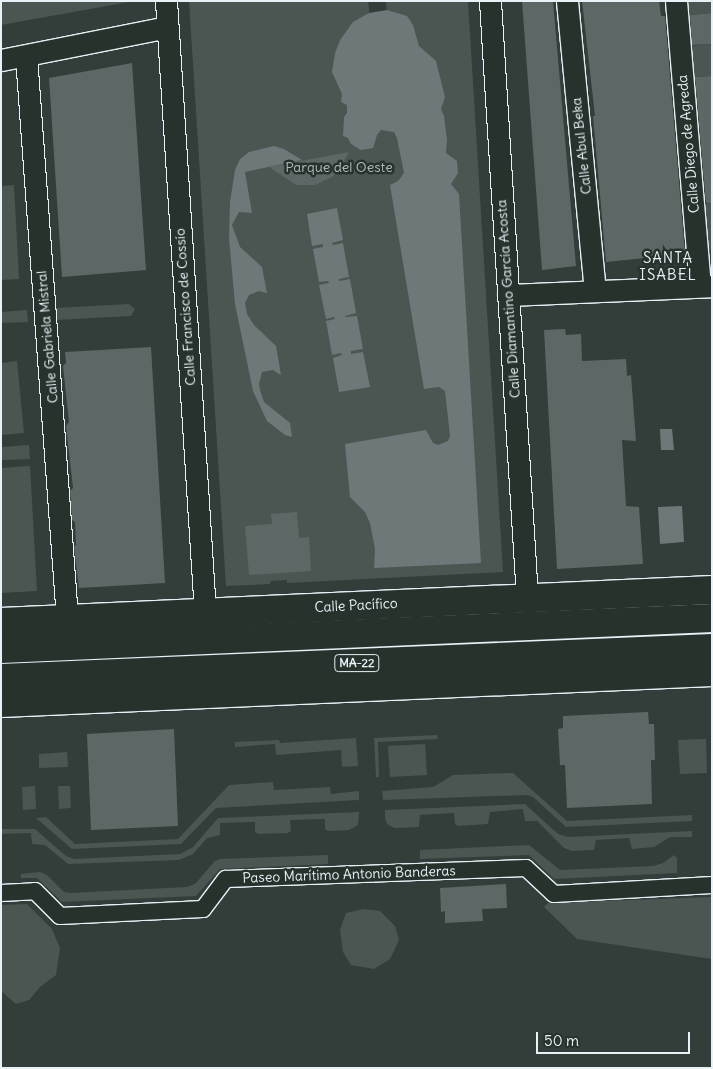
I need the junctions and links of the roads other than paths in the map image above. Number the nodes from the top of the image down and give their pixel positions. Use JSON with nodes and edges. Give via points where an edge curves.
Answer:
{"nodes":[{"id":1,"x":166,"y":1,"type":"edge"},
{"id":2,"x":490,"y":1,"type":"edge"},
{"id":3,"x":567,"y":1,"type":"edge"},
{"id":4,"x":676,"y":1,"type":"edge"},
{"id":5,"x":168,"y":27,"type":"junction"},
{"id":6,"x":26,"y":56,"type":"junction"},
{"id":7,"x":1,"y":60,"type":"edge"},
{"id":8,"x":706,"y":286,"type":"edge"},
{"id":9,"x":595,"y":291,"type":"junction"},
{"id":10,"x":508,"y":296,"type":"junction"},
{"id":11,"x":712,"y":590,"type":"edge"},
{"id":12,"x":527,"y":597,"type":"junction"},
{"id":13,"x":205,"y":612,"type":"junction"},
{"id":14,"x":712,"y":618,"type":"edge"},
{"id":15,"x":67,"y":619,"type":"junction"},
{"id":16,"x":1,"y":622,"type":"edge"},
{"id":17,"x":1,"y":648,"type":"edge"},
{"id":18,"x":712,"y":648,"type":"edge"},
{"id":19,"x":712,"y":672,"type":"edge"},
{"id":20,"x":1,"y":678,"type":"edge"},
{"id":21,"x":1,"y":703,"type":"edge"},
{"id":22,"x":712,"y":886,"type":"edge"},
{"id":23,"x":1,"y":893,"type":"edge"}],
"edges":[{"from":1,"to":5,"type":"street","name":"Calle Francisco de Cossío"},
{"from":2,"to":10,"type":"street","name":"Calle Diamantino García Acosta"},
{"from":3,"to":9,"type":"street","name":"Calle Abul Beka"},
{"from":4,"to":8,"type":"street","name":"Calle Diego de Agreda"},
{"from":5,"to":6,"type":"street"},
{"from":5,"to":13,"type":"street","name":"Calle Francisco de Cossío"},
{"from":6,"to":7,"type":"street"},
{"from":6,"to":15,"type":"street","name":"Calle Gabriela Mistral"},
{"from":8,"to":9,"type":"street"},
{"from":9,"to":10,"type":"street"},
{"from":10,"to":12,"type":"street","name":"Calle Diamantino García Acosta"},
{"from":11,"to":12,"type":"main road","name":"Calle Pacífico"},
{"from":12,"to":13,"type":"main road","name":"Calle Pacífico"},
{"from":13,"to":15,"type":"main road","name":"Calle Pacífico"},
{"from":14,"to":17,"type":"main road","name":"Calle Pacífico","number":"MA-22"},
{"from":15,"to":16,"type":"main road","name":"Calle Pacífico"},
{"from":18,"to":20,"type":"main road","number":"MA-22"},
{"from":19,"to":21,"type":"main road"},
{"from":22,"to":23,"type":"street","name":"Paseo Marítimo Antonio Banderas","via":[[554,894],[526,868],[226,879],[203,909],[60,916],[35,891]]}]}
